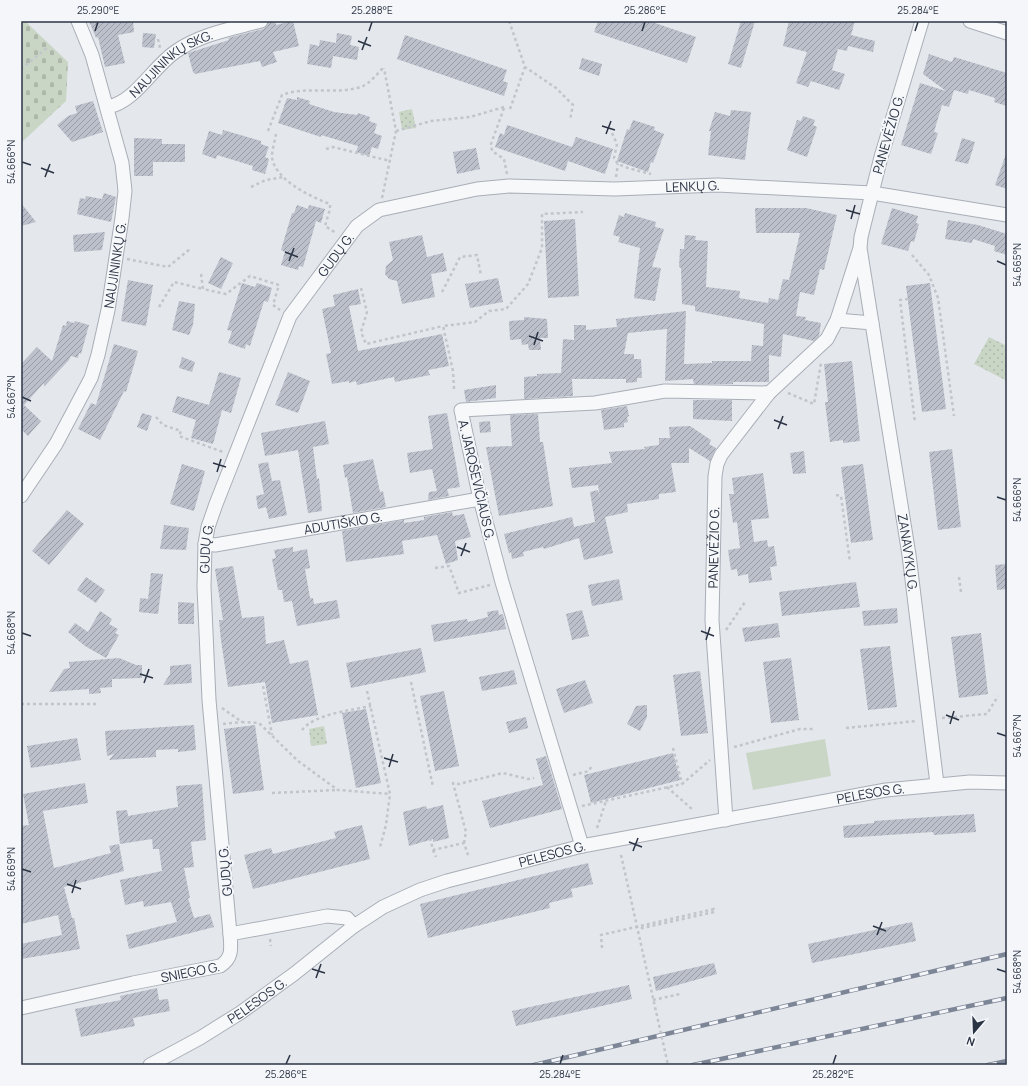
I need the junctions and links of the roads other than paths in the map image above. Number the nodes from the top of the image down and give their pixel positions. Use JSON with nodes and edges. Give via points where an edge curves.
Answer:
{"nodes":[{"id":1,"x":78,"y":21,"type":"edge"},
{"id":2,"x":261,"y":21,"type":"edge"},
{"id":3,"x":922,"y":21,"type":"edge"},
{"id":4,"x":970,"y":21,"type":"edge"},
{"id":5,"x":1007,"y":33,"type":"edge"},
{"id":6,"x":108,"y":107,"type":"junction"},
{"id":7,"x":872,"y":193,"type":"junction"},
{"id":8,"x":379,"y":210,"type":"joint"},
{"id":9,"x":1007,"y":215,"type":"edge"},
{"id":10,"x":860,"y":248,"type":"junction"},
{"id":11,"x":837,"y":320,"type":"junction"},
{"id":12,"x":872,"y":323,"type":"junction"},
{"id":13,"x":772,"y":390,"type":"junction"},
{"id":14,"x":21,"y":496,"type":"edge"},
{"id":15,"x":480,"y":499,"type":"junction"},
{"id":16,"x":205,"y":544,"type":"junction"},
{"id":17,"x":1007,"y":782,"type":"edge"},
{"id":18,"x":937,"y":784,"type":"junction"},
{"id":19,"x":726,"y":820,"type":"junction"},
{"id":20,"x":582,"y":846,"type":"junction"},
{"id":21,"x":354,"y":926,"type":"junction"},
{"id":22,"x":230,"y":934,"type":"junction"},
{"id":23,"x":21,"y":1008,"type":"edge"},
{"id":24,"x":150,"y":1065,"type":"edge"}],
"edges":[{"from":1,"to":6,"type":"street","name":"NAUJININKŲ G.","via":[[92,55]]},
{"from":2,"to":6,"type":"street","name":"NAUJININKŲ SKG.","via":[[214,33],[188,43],[163,61],[131,95],[118,105]]},
{"from":3,"to":7,"type":"street","name":"PANEVĖŽIO G."},
{"from":4,"to":5,"type":"street"},
{"from":6,"to":14,"type":"street","name":"NAUJININKŲ G.","via":[[122,163],[125,191],[117,257],[98,355],[90,378],[56,444]]},
{"from":7,"to":8,"type":"street","name":"LENKŲ G.","via":[[718,185],[615,189],[509,186],[477,189]]},
{"from":7,"to":9,"type":"street","name":"LENKŲ G."},
{"from":7,"to":10,"type":"street","name":"PANEVĖŽIO G."},
{"from":8,"to":16,"type":"street","name":"GUDŲ G.","via":[[357,226],[290,316],[208,527]]},
{"from":10,"to":11,"type":"street","name":"PANEVĖŽIO G."},
{"from":10,"to":12,"type":"street","name":"PANEVĖŽIO G."},
{"from":11,"to":12,"type":"street"},
{"from":11,"to":13,"type":"street","name":"PANEVĖŽIO G.","via":[[827,339]]},
{"from":12,"to":18,"type":"street","name":"ZANAVYKŲ G.","via":[[909,555]]},
{"from":13,"to":15,"type":"street","name":"A. JAROŠEVIČIAUS G.","via":[[665,391],[595,403],[461,410]]},
{"from":13,"to":19,"type":"street","name":"PANEVĖŽIO G.","via":[[734,437],[717,464],[715,476],[714,651],[725,751]]},
{"from":15,"to":16,"type":"street","name":"ADUTIŠKIO G.","via":[[215,545]]},
{"from":15,"to":20,"type":"street","name":"A. JAROŠEVIČIAUS G.","via":[[502,582]]},
{"from":16,"to":22,"type":"street","name":"GUDŲ G.","via":[[204,587],[209,700]]},
{"from":17,"to":18,"type":"street","name":"PELESOS G."},
{"from":18,"to":19,"type":"street","name":"PELESOS G.","via":[[886,790]]},
{"from":19,"to":20,"type":"street","name":"PELESOS G."},
{"from":20,"to":21,"type":"street","name":"PELESOS G.","via":[[420,890],[383,907]]},
{"from":21,"to":22,"type":"street","via":[[347,918],[327,916]]},
{"from":21,"to":24,"type":"street","name":"PELESOS G.","via":[[240,1013]]},
{"from":22,"to":23,"type":"street","name":"SNIEGO G.","via":[[231,954],[220,966]]}]}
